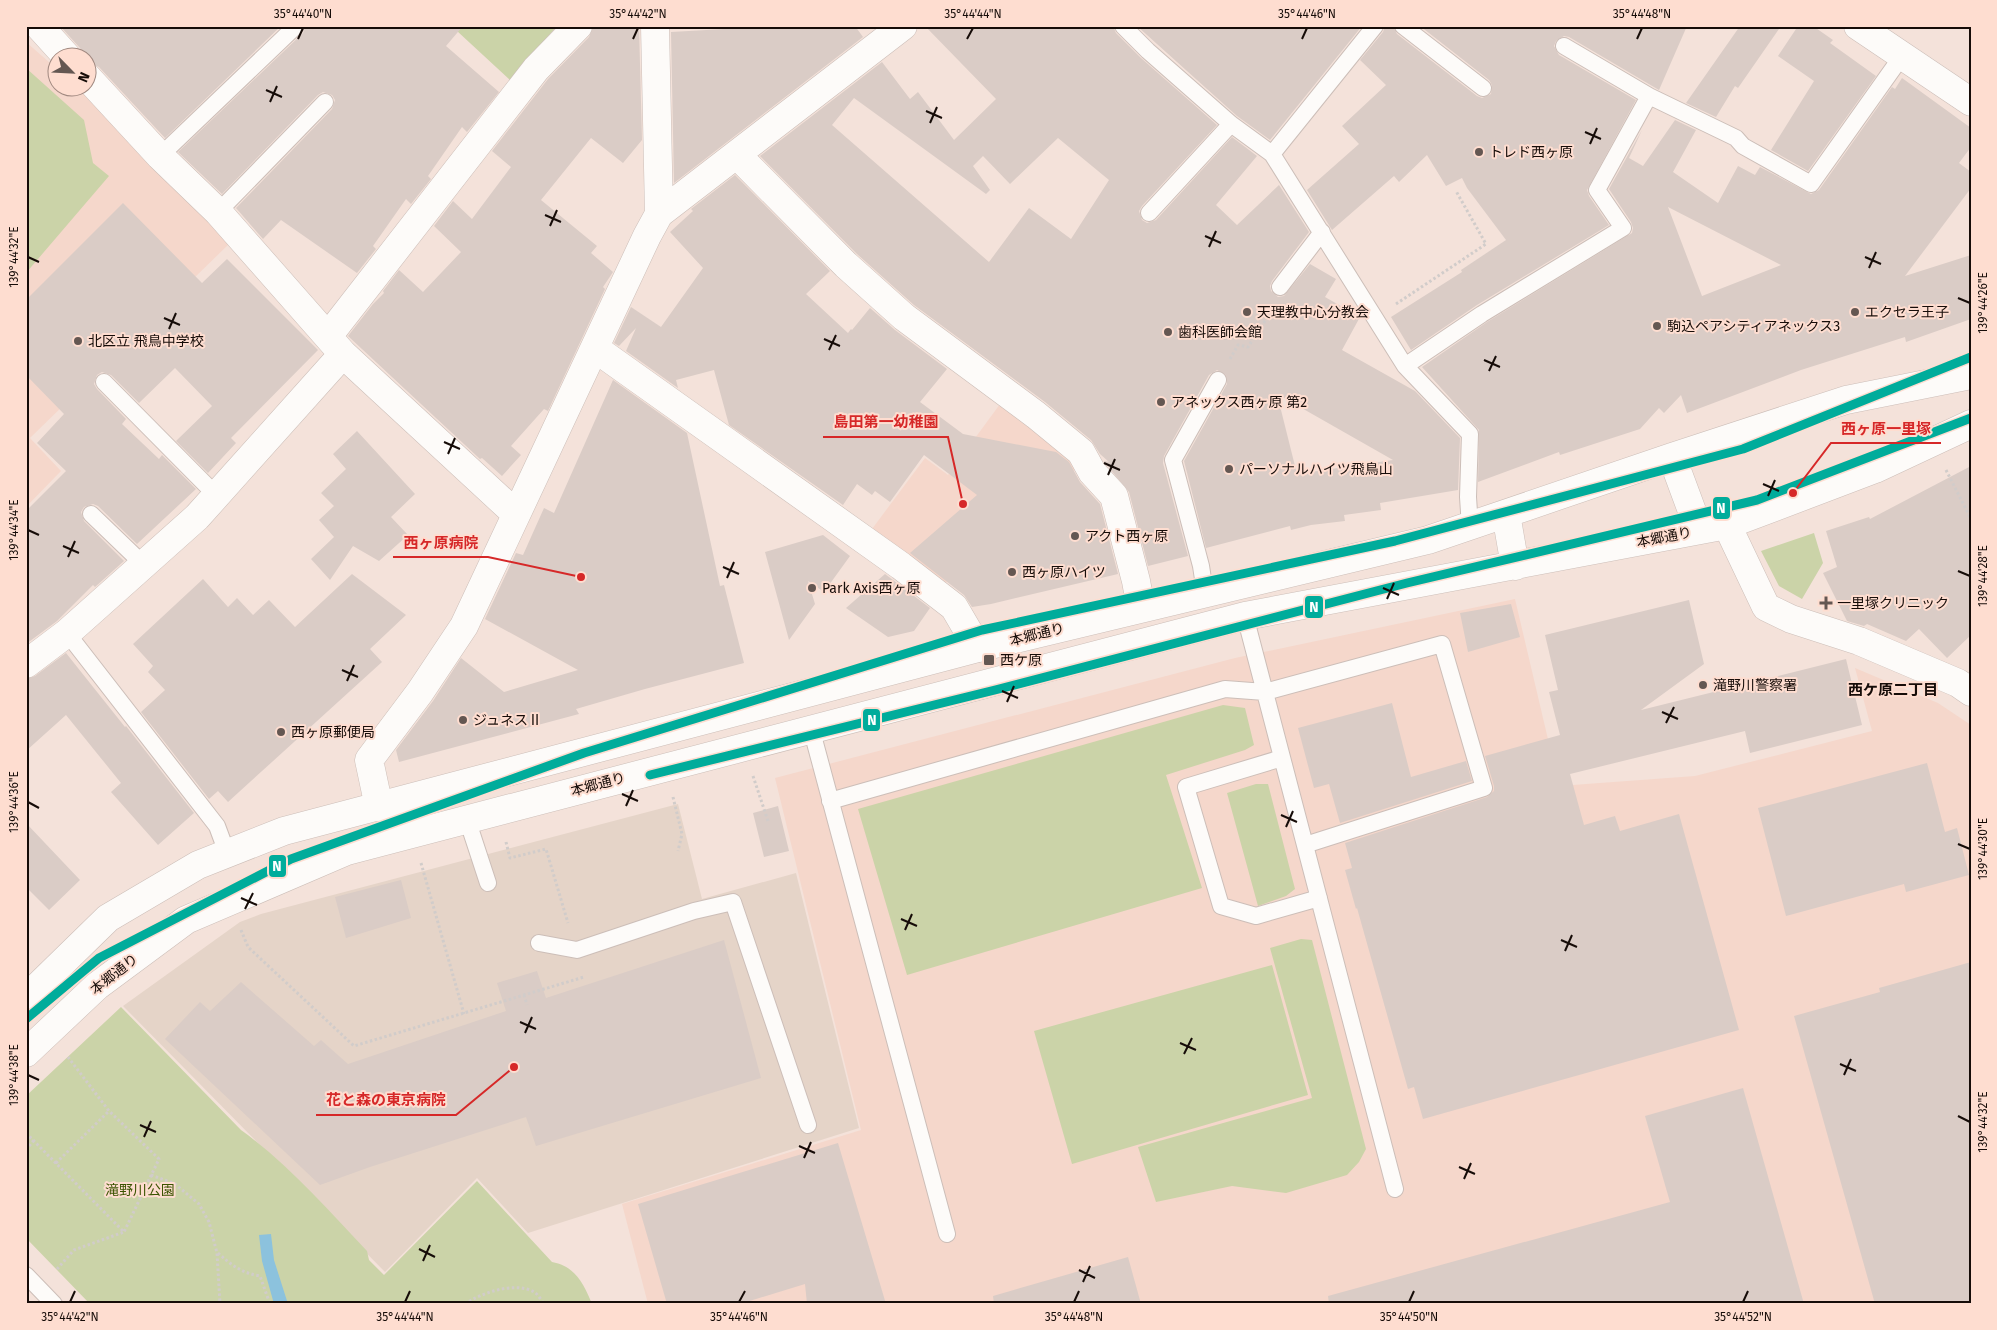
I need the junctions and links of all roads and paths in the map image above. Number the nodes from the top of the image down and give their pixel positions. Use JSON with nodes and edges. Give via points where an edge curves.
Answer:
{"nodes":[{"id":1,"x":39,"y":26,"type":"edge"},
{"id":2,"x":296,"y":26,"type":"edge"},
{"id":3,"x":578,"y":26,"type":"edge"},
{"id":4,"x":655,"y":26,"type":"edge"},
{"id":5,"x":903,"y":26,"type":"edge"},
{"id":6,"x":1123,"y":26,"type":"edge"},
{"id":7,"x":1375,"y":26,"type":"edge"},
{"id":8,"x":1403,"y":26,"type":"edge"},
{"id":9,"x":1858,"y":26,"type":"edge"},
{"id":10,"x":1564,"y":46,"type":"dead end"},
{"id":11,"x":59,"y":48,"type":"edge"},
{"id":12,"x":1902,"y":56,"type":"junction"},
{"id":13,"x":1483,"y":88,"type":"dead end"},
{"id":14,"x":98,"y":89,"type":"edge"},
{"id":15,"x":1649,"y":96,"type":"junction"},
{"id":16,"x":1969,"y":97,"type":"edge"},
{"id":17,"x":326,"y":102,"type":"dead end"},
{"id":18,"x":1231,"y":124,"type":"junction"},
{"id":19,"x":1272,"y":154,"type":"junction"},
{"id":20,"x":737,"y":155,"type":"junction"},
{"id":21,"x":160,"y":156,"type":"junction"},
{"id":22,"x":1456,"y":191,"type":"dead end"},
{"id":23,"x":218,"y":212,"type":"junction"},
{"id":24,"x":1149,"y":213,"type":"dead end"},
{"id":25,"x":659,"y":214,"type":"junction"},
{"id":26,"x":1322,"y":232,"type":"junction"},
{"id":27,"x":1280,"y":287,"type":"joint"},
{"id":28,"x":1375,"y":317,"type":"junction"},
{"id":29,"x":336,"y":344,"type":"junction"},
{"id":30,"x":596,"y":349,"type":"junction"},
{"id":31,"x":1405,"y":366,"type":"junction"},
{"id":32,"x":1971,"y":375,"type":"edge"},
{"id":33,"x":1218,"y":380,"type":"joint"},
{"id":34,"x":104,"y":382,"type":"dead end"},
{"id":35,"x":1971,"y":424,"type":"edge"},
{"id":36,"x":1672,"y":457,"type":"junction"},
{"id":37,"x":1943,"y":464,"type":"dead end"},
{"id":38,"x":216,"y":495,"type":"junction"},
{"id":39,"x":91,"y":514,"type":"dead end"},
{"id":40,"x":516,"y":514,"type":"junction"},
{"id":41,"x":1506,"y":514,"type":"junction"},
{"id":42,"x":1971,"y":520,"type":"edge"},
{"id":43,"x":1727,"y":525,"type":"junction"},
{"id":44,"x":1470,"y":527,"type":"junction"},
{"id":45,"x":1699,"y":530,"type":"junction"},
{"id":46,"x":144,"y":564,"type":"junction"},
{"id":47,"x":1515,"y":566,"type":"junction"},
{"id":48,"x":1205,"y":592,"type":"junction"},
{"id":49,"x":1141,"y":608,"type":"junction"},
{"id":50,"x":1245,"y":616,"type":"junction"},
{"id":51,"x":67,"y":633,"type":"junction"},
{"id":52,"x":978,"y":648,"type":"junction"},
{"id":53,"x":26,"y":664,"type":"edge"},
{"id":54,"x":1265,"y":692,"type":"junction"},
{"id":55,"x":1971,"y":692,"type":"edge"},
{"id":56,"x":811,"y":728,"type":"junction"},
{"id":57,"x":1282,"y":758,"type":"junction"},
{"id":58,"x":752,"y":772,"type":"dead end"},
{"id":59,"x":672,"y":794,"type":"dead end"},
{"id":60,"x":830,"y":801,"type":"junction"},
{"id":61,"x":379,"y":807,"type":"junction"},
{"id":62,"x":468,"y":819,"type":"junction"},
{"id":63,"x":768,"y":821,"type":"dead end"},
{"id":64,"x":505,"y":839,"type":"dead end"},
{"id":65,"x":1305,"y":845,"type":"junction"},
{"id":66,"x":678,"y":851,"type":"dead end"},
{"id":67,"x":227,"y":853,"type":"junction"},
{"id":68,"x":421,"y":863,"type":"dead end"},
{"id":69,"x":488,"y":883,"type":"dead end"},
{"id":70,"x":1319,"y":898,"type":"junction"},
{"id":71,"x":240,"y":929,"type":"dead end"},
{"id":72,"x":539,"y":943,"type":"dead end"},
{"id":73,"x":576,"y":950,"type":"junction"},
{"id":74,"x":524,"y":995,"type":"junction"},
{"id":75,"x":26,"y":998,"type":"edge"},
{"id":76,"x":527,"y":1004,"type":"dead end"},
{"id":77,"x":464,"y":1014,"type":"junction"},
{"id":78,"x":65,"y":1052,"type":"dead end"},
{"id":79,"x":26,"y":1053,"type":"edge"},
{"id":80,"x":109,"y":1111,"type":"junction"},
{"id":81,"x":808,"y":1125,"type":"dead end"},
{"id":82,"x":26,"y":1133,"type":"edge"},
{"id":83,"x":34,"y":1140,"type":"junction"},
{"id":84,"x":26,"y":1150,"type":"edge"},
{"id":85,"x":56,"y":1163,"type":"junction"},
{"id":86,"x":151,"y":1175,"type":"junction"},
{"id":87,"x":1395,"y":1189,"type":"dead end"},
{"id":88,"x":124,"y":1232,"type":"junction"},
{"id":89,"x":946,"y":1234,"type":"dead end"},
{"id":90,"x":217,"y":1253,"type":"junction"},
{"id":91,"x":26,"y":1275,"type":"edge"},
{"id":92,"x":39,"y":1289,"type":"junction"},
{"id":93,"x":54,"y":1304,"type":"edge"},
{"id":94,"x":220,"y":1304,"type":"edge"},
{"id":95,"x":270,"y":1304,"type":"edge"},
{"id":96,"x":465,"y":1304,"type":"edge"},
{"id":97,"x":544,"y":1304,"type":"edge"}],
"edges":[{"from":1,"to":11,"type":"main road"},
{"from":2,"to":21,"type":"lane"},
{"from":3,"to":29,"type":"main road","via":[[536,69]]},
{"from":4,"to":25,"type":"main road"},
{"from":5,"to":20,"type":"main road"},
{"from":6,"to":18,"type":"lane"},
{"from":7,"to":19,"type":"lane"},
{"from":8,"to":13,"type":"lane"},
{"from":9,"to":12,"type":"main road"},
{"from":10,"to":15,"type":"lane"},
{"from":12,"to":15,"type":"lane","via":[[1811,184],[1743,146],[1736,138]]},
{"from":12,"to":16,"type":"main road"},
{"from":14,"to":21,"type":"main road"},
{"from":15,"to":31,"type":"lane","via":[[1597,190],[1623,228],[1482,314]]},
{"from":17,"to":23,"type":"lane"},
{"from":18,"to":19,"type":"lane"},
{"from":18,"to":24,"type":"lane"},
{"from":19,"to":26,"type":"lane"},
{"from":20,"to":25,"type":"main road"},
{"from":20,"to":49,"type":"main road","via":[[846,265],[904,317],[1081,452],[1092,472],[1114,496]]},
{"from":21,"to":23,"type":"main road"},
{"from":22,"to":28,"type":"path","via":[[1486,244]]},
{"from":23,"to":29,"type":"main road"},
{"from":25,"to":30,"type":"main road"},
{"from":26,"to":27,"type":"lane"},
{"from":26,"to":28,"type":"lane"},
{"from":27,"to":33,"type":"path","via":[[1282,292],[1248,347],[1238,345]]},
{"from":28,"to":31,"type":"lane"},
{"from":29,"to":38,"type":"main road"},
{"from":29,"to":40,"type":"main road"},
{"from":30,"to":40,"type":"main road"},
{"from":30,"to":52,"type":"main road","via":[[954,607]]},
{"from":31,"to":44,"type":"lane","via":[[1470,434]]},
{"from":32,"to":36,"type":"main road","name":"本郷通り","via":[[1846,400]]},
{"from":33,"to":48,"type":"lane","via":[[1173,460]]},
{"from":34,"to":38,"type":"lane"},
{"from":35,"to":43,"type":"main road","name":"本郷通り","via":[[1875,469]]},
{"from":36,"to":41,"type":"main road","name":"本郷通り"},
{"from":36,"to":45,"type":"main road"},
{"from":37,"to":42,"type":"path"},
{"from":38,"to":46,"type":"main road","via":[[197,517]]},
{"from":39,"to":46,"type":"lane"},
{"from":40,"to":61,"type":"main road","via":[[464,626],[420,692],[368,760]]},
{"from":41,"to":44,"type":"main road","name":"本郷通り"},
{"from":41,"to":47,"type":"main road"},
{"from":43,"to":45,"type":"main road","name":"本郷通り"},
{"from":43,"to":55,"type":"main road","via":[[1766,607],[1791,619],[1859,640],[1958,683]]},
{"from":44,"to":48,"type":"main road","name":"本郷通り","via":[[1428,540]]},
{"from":45,"to":47,"type":"main road","name":"本郷通り"},
{"from":46,"to":51,"type":"main road"},
{"from":47,"to":50,"type":"main road","name":"本郷通り"},
{"from":48,"to":49,"type":"main road","name":"本郷通り"},
{"from":49,"to":52,"type":"main road","name":"本郷通り"},
{"from":50,"to":54,"type":"lane"},
{"from":50,"to":56,"type":"main road","name":"本郷通り"},
{"from":51,"to":53,"type":"main road"},
{"from":51,"to":67,"type":"lane","via":[[217,826]]},
{"from":52,"to":61,"type":"main road","name":"本郷通り"},
{"from":54,"to":57,"type":"lane"},
{"from":54,"to":60,"type":"lane","via":[[1225,688]]},
{"from":54,"to":65,"type":"lane","via":[[1442,644],[1484,788]]},
{"from":56,"to":60,"type":"lane"},
{"from":56,"to":62,"type":"main road","name":"本郷通り"},
{"from":57,"to":65,"type":"lane"},
{"from":57,"to":70,"type":"lane","via":[[1186,787],[1221,906],[1256,916]]},
{"from":58,"to":63,"type":"path"},
{"from":59,"to":66,"type":"path","via":[[682,834]]},
{"from":60,"to":89,"type":"lane"},
{"from":61,"to":67,"type":"main road","name":"本郷通り","via":[[284,831]]},
{"from":62,"to":69,"type":"lane"},
{"from":62,"to":79,"type":"main road","name":"本郷通り","via":[[347,851],[186,920],[97,986]]},
{"from":64,"to":73,"type":"path","via":[[510,858],[546,849]]},
{"from":65,"to":70,"type":"lane"},
{"from":67,"to":75,"type":"main road","name":"本郷通り","via":[[198,865],[108,918]]},
{"from":68,"to":77,"type":"path"},
{"from":70,"to":87,"type":"lane"},
{"from":71,"to":77,"type":"path","via":[[248,947],[354,1046]]},
{"from":72,"to":73,"type":"lane"},
{"from":73,"to":74,"type":"path","via":[[585,976]]},
{"from":73,"to":81,"type":"lane","via":[[694,911],[733,902]]},
{"from":74,"to":76,"type":"path"},
{"from":74,"to":77,"type":"path"},
{"from":78,"to":80,"type":"path"},
{"from":80,"to":85,"type":"path"},
{"from":80,"to":86,"type":"path","via":[[159,1159]]},
{"from":82,"to":83,"type":"path"},
{"from":83,"to":84,"type":"path"},
{"from":83,"to":85,"type":"path"},
{"from":85,"to":88,"type":"path"},
{"from":86,"to":88,"type":"path"},
{"from":86,"to":90,"type":"path","via":[[175,1184],[199,1204],[209,1222]]},
{"from":88,"to":92,"type":"path","via":[[74,1250]]},
{"from":90,"to":94,"type":"path"},
{"from":90,"to":95,"type":"path","via":[[247,1274],[260,1276]]},
{"from":91,"to":92,"type":"lane"},
{"from":92,"to":93,"type":"lane"},
{"from":96,"to":97,"type":"path","via":[[494,1290],[518,1288],[535,1292]]}]}
